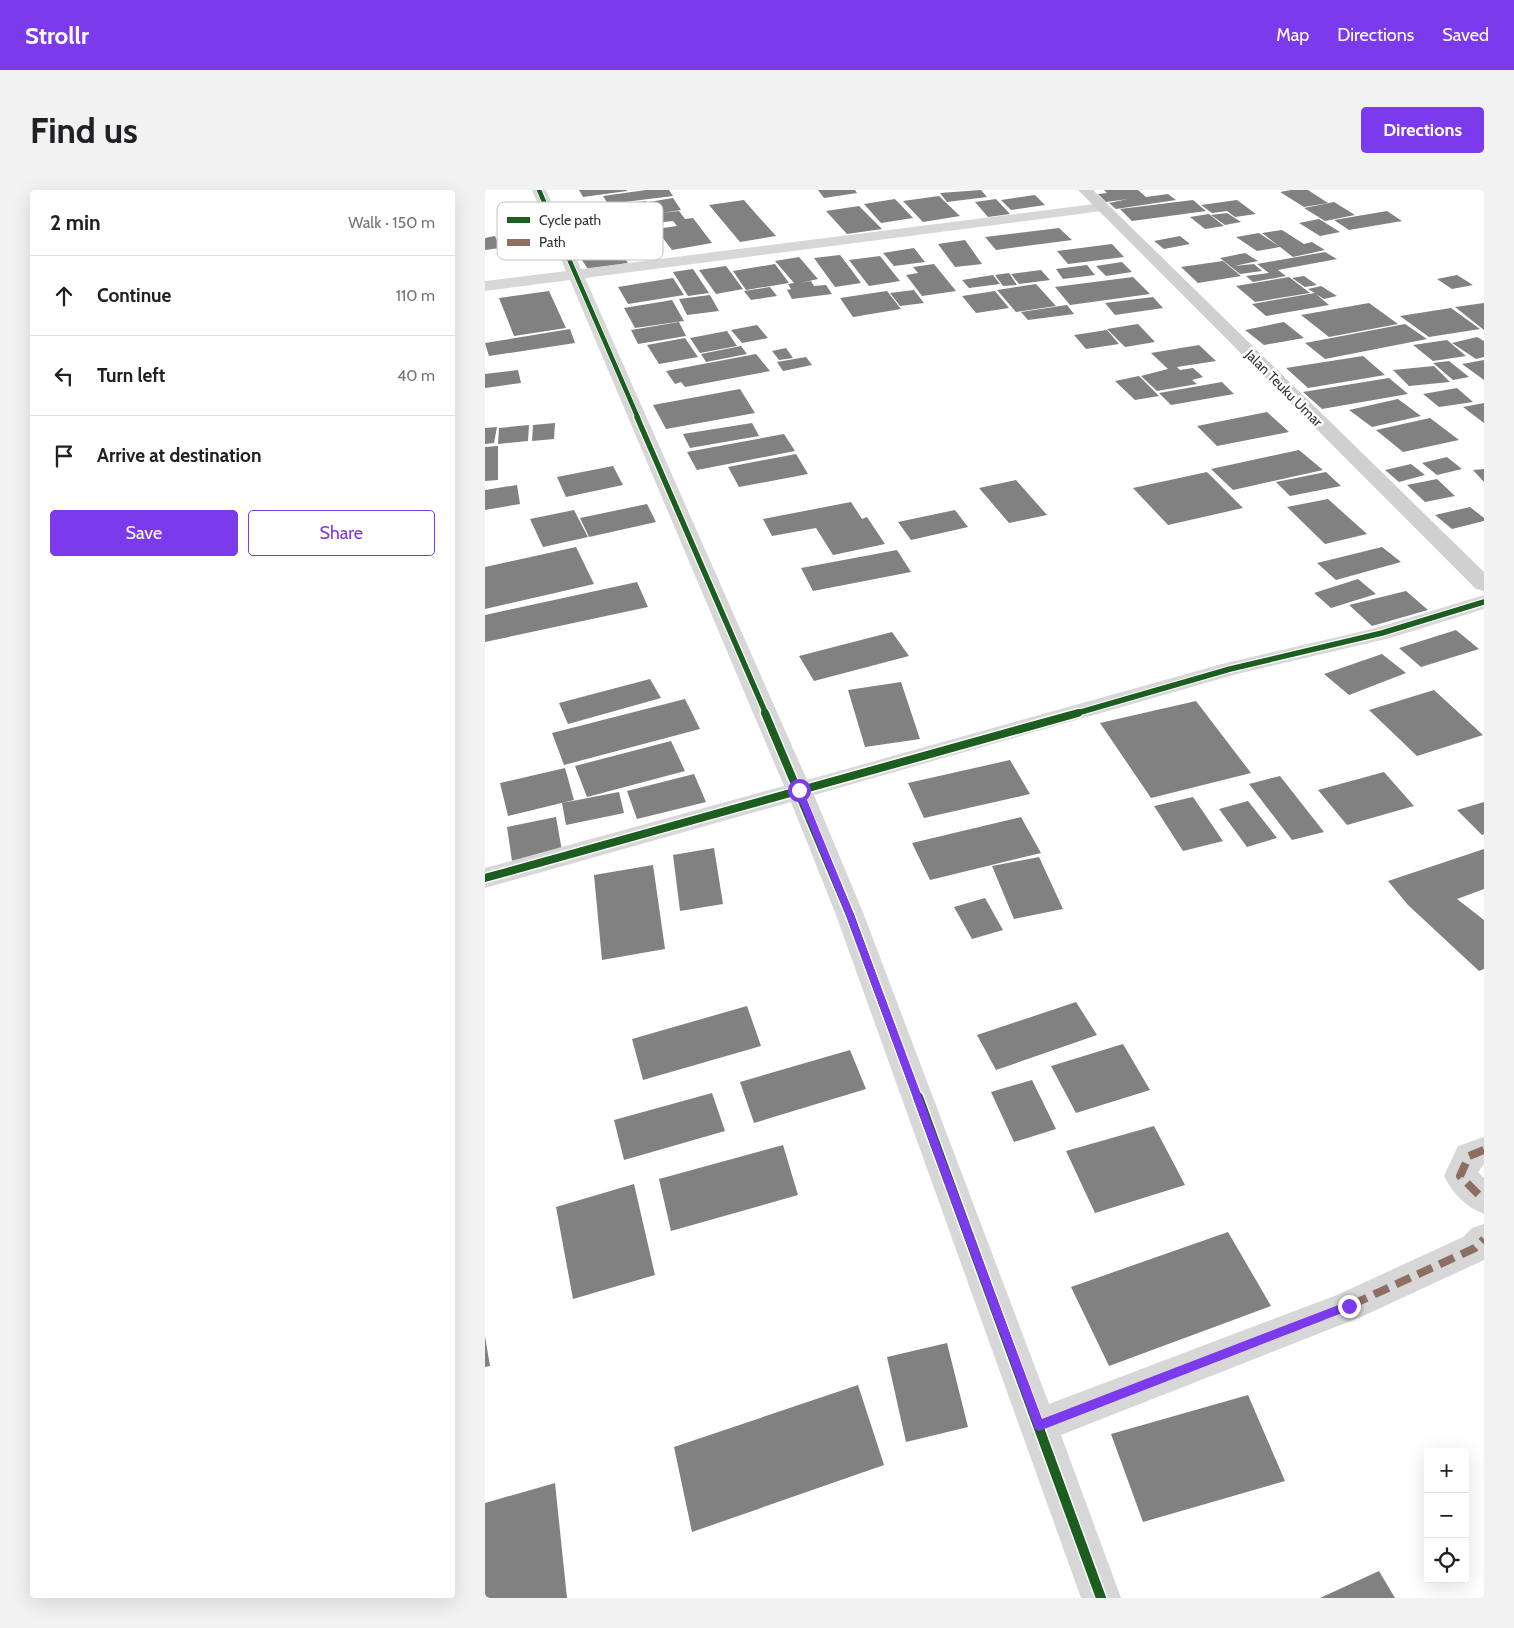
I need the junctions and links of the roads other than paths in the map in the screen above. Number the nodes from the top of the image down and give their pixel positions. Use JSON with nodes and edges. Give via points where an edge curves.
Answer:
{"nodes":[{"id":1,"x":539,"y":190,"type":"edge"},
{"id":2,"x":1085,"y":190,"type":"edge"},
{"id":3,"x":544,"y":202,"type":"edge"},
{"id":4,"x":1102,"y":207,"type":"junction"},
{"id":5,"x":567,"y":260,"type":"edge"},
{"id":6,"x":573,"y":274,"type":"junction"},
{"id":7,"x":485,"y":286,"type":"edge"},
{"id":8,"x":1484,"y":584,"type":"edge"},
{"id":9,"x":1484,"y":602,"type":"edge"},
{"id":10,"x":799,"y":790,"type":"junction"},
{"id":11,"x":485,"y":878,"type":"edge"},
{"id":12,"x":1484,"y":1150,"type":"edge"},
{"id":13,"x":1484,"y":1200,"type":"edge"},
{"id":14,"x":1484,"y":1239,"type":"edge"},
{"id":15,"x":1039,"y":1426,"type":"junction"},
{"id":16,"x":1101,"y":1598,"type":"edge"}],
"edges":[{"from":1,"to":3,"type":"street"},
{"from":2,"to":4,"type":"main road","name":"Jalan Teuku Umar"},
{"from":4,"to":6,"type":"street"},
{"from":4,"to":8,"type":"main road","name":"Jalan Teuku Umar"},
{"from":5,"to":6,"type":"street"},
{"from":6,"to":7,"type":"street"},
{"from":6,"to":10,"type":"street"},
{"from":9,"to":10,"type":"street","via":[[1382,633],[1230,669]]},
{"from":10,"to":11,"type":"street"},
{"from":10,"to":15,"type":"street","via":[[850,915]]},
{"from":12,"to":13,"type":"street","via":[[1469,1156],[1460,1176]]},
{"from":14,"to":15,"type":"street","via":[[1475,1248],[1349,1306]]},
{"from":15,"to":16,"type":"street"}]}
